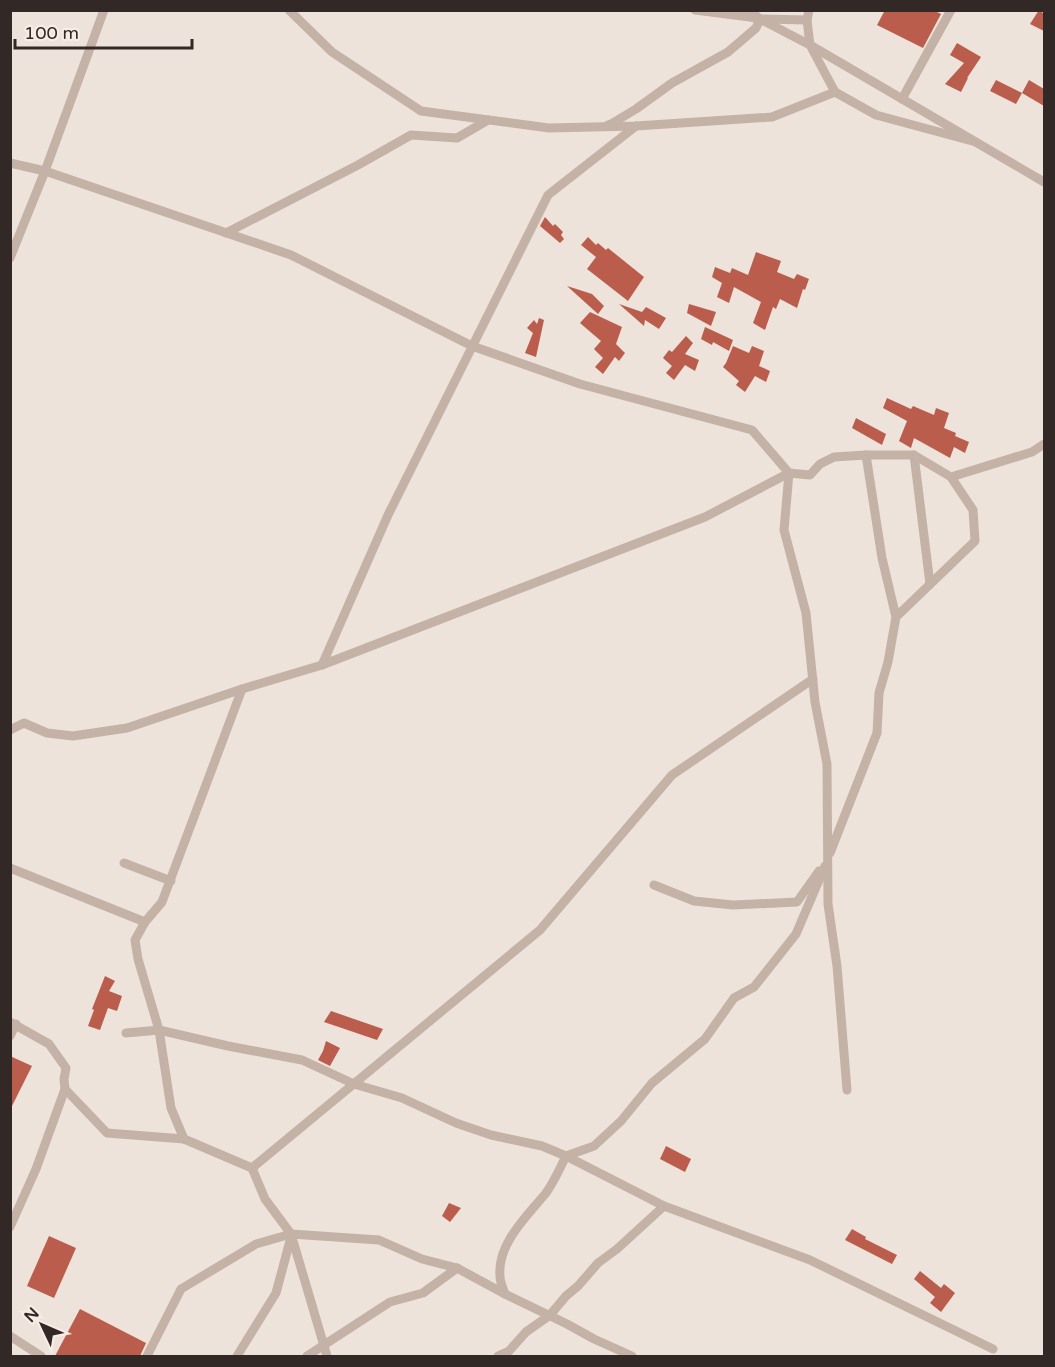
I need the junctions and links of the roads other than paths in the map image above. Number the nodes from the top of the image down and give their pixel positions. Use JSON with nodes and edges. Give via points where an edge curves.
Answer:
{"nodes":[{"id":1,"x":104,"y":10,"type":"edge"},
{"id":2,"x":289,"y":10,"type":"edge"},
{"id":3,"x":694,"y":10,"type":"edge"},
{"id":4,"x":749,"y":10,"type":"edge"},
{"id":5,"x":951,"y":10,"type":"edge"},
{"id":6,"x":808,"y":15,"type":"edge"},
{"id":7,"x":760,"y":19,"type":"junction"},
{"id":8,"x":810,"y":45,"type":"junction"},
{"id":9,"x":835,"y":92,"type":"junction"},
{"id":10,"x":902,"y":99,"type":"junction"},
{"id":11,"x":488,"y":120,"type":"junction"},
{"id":12,"x":596,"y":126,"type":"junction"},
{"id":13,"x":636,"y":126,"type":"junction"},
{"id":14,"x":976,"y":142,"type":"junction"},
{"id":15,"x":11,"y":165,"type":"edge"},
{"id":16,"x":45,"y":171,"type":"junction"},
{"id":17,"x":1044,"y":182,"type":"edge"},
{"id":18,"x":226,"y":233,"type":"junction"},
{"id":19,"x":10,"y":258,"type":"edge"},
{"id":20,"x":472,"y":346,"type":"junction"},
{"id":21,"x":1044,"y":444,"type":"edge"},
{"id":22,"x":866,"y":455,"type":"junction"},
{"id":23,"x":914,"y":455,"type":"junction"},
{"id":24,"x":789,"y":473,"type":"junction"},
{"id":25,"x":951,"y":477,"type":"junction"},
{"id":26,"x":930,"y":584,"type":"junction"},
{"id":27,"x":896,"y":617,"type":"junction"},
{"id":28,"x":322,"y":665,"type":"junction"},
{"id":29,"x":813,"y":679,"type":"junction"},
{"id":30,"x":242,"y":689,"type":"junction"},
{"id":31,"x":10,"y":730,"type":"edge"},
{"id":32,"x":828,"y":859,"type":"junction"},
{"id":33,"x":124,"y":863,"type":"dead end"},
{"id":34,"x":10,"y":868,"type":"edge"},
{"id":35,"x":171,"y":880,"type":"junction"},
{"id":36,"x":654,"y":885,"type":"dead end"},
{"id":37,"x":145,"y":922,"type":"junction"},
{"id":38,"x":13,"y":1023,"type":"edge"},
{"id":39,"x":159,"y":1030,"type":"junction"},
{"id":40,"x":126,"y":1033,"type":"dead end"},
{"id":41,"x":10,"y":1036,"type":"edge"},
{"id":42,"x":354,"y":1084,"type":"junction"},
{"id":43,"x":65,"y":1089,"type":"junction"},
{"id":44,"x":847,"y":1090,"type":"dead end"},
{"id":45,"x":184,"y":1138,"type":"junction"},
{"id":46,"x":566,"y":1156,"type":"junction"},
{"id":47,"x":252,"y":1168,"type":"junction"},
{"id":48,"x":664,"y":1206,"type":"junction"},
{"id":49,"x":10,"y":1227,"type":"edge"},
{"id":50,"x":291,"y":1234,"type":"junction"},
{"id":51,"x":458,"y":1268,"type":"junction"},
{"id":52,"x":505,"y":1294,"type":"junction"},
{"id":53,"x":550,"y":1316,"type":"junction"},
{"id":54,"x":10,"y":1336,"type":"edge"},
{"id":55,"x":323,"y":1346,"type":"junction"},
{"id":56,"x":993,"y":1349,"type":"dead end"},
{"id":57,"x":41,"y":1356,"type":"edge"},
{"id":58,"x":147,"y":1356,"type":"edge"},
{"id":59,"x":237,"y":1356,"type":"edge"},
{"id":60,"x":307,"y":1356,"type":"edge"},
{"id":61,"x":327,"y":1356,"type":"edge"},
{"id":62,"x":498,"y":1356,"type":"edge"},
{"id":63,"x":632,"y":1356,"type":"edge"}],
"edges":[{"from":1,"to":16,"type":"street"},
{"from":2,"to":11,"type":"street","via":[[332,52],[421,111]]},
{"from":3,"to":7,"type":"street"},
{"from":4,"to":7,"type":"street"},
{"from":5,"to":10,"type":"street"},
{"from":6,"to":7,"type":"street"},
{"from":6,"to":8,"type":"street"},
{"from":7,"to":8,"type":"street"},
{"from":7,"to":12,"type":"street","via":[[756,28],[728,52],[611,124]]},
{"from":8,"to":9,"type":"street"},
{"from":8,"to":10,"type":"street"},
{"from":9,"to":13,"type":"street","via":[[772,117]]},
{"from":9,"to":14,"type":"street","via":[[876,116]]},
{"from":10,"to":14,"type":"street"},
{"from":11,"to":12,"type":"street","via":[[549,128]]},
{"from":11,"to":18,"type":"street","via":[[457,138],[411,135]]},
{"from":12,"to":13,"type":"street"},
{"from":13,"to":20,"type":"street","via":[[548,195]]},
{"from":14,"to":17,"type":"street"},
{"from":15,"to":16,"type":"street"},
{"from":16,"to":18,"type":"street"},
{"from":16,"to":19,"type":"street"},
{"from":18,"to":20,"type":"street","via":[[291,255]]},
{"from":20,"to":24,"type":"street","via":[[580,384],[752,430]]},
{"from":20,"to":28,"type":"street","via":[[388,515]]},
{"from":21,"to":25,"type":"street","via":[[1032,452]]},
{"from":22,"to":23,"type":"street"},
{"from":22,"to":24,"type":"street","via":[[834,457],[810,475]]},
{"from":22,"to":27,"type":"street","via":[[882,558]]},
{"from":23,"to":25,"type":"street"},
{"from":23,"to":26,"type":"street"},
{"from":24,"to":28,"type":"street","via":[[705,517]]},
{"from":24,"to":29,"type":"street","via":[[784,530],[806,613]]},
{"from":25,"to":26,"type":"street","via":[[973,510],[975,540]]},
{"from":26,"to":27,"type":"street"},
{"from":27,"to":32,"type":"street","via":[[879,693],[877,733]]},
{"from":28,"to":30,"type":"street"},
{"from":29,"to":32,"type":"street","via":[[827,764]]},
{"from":29,"to":42,"type":"street","via":[[672,775],[540,930]]},
{"from":30,"to":31,"type":"street","via":[[127,728],[73,736],[47,733],[24,723]]},
{"from":30,"to":35,"type":"street"},
{"from":32,"to":36,"type":"street","via":[[797,902],[733,905],[694,901]]},
{"from":32,"to":44,"type":"street","via":[[828,904]]},
{"from":32,"to":46,"type":"street","via":[[796,934],[754,987],[734,998],[705,1039],[652,1083],[594,1146]]},
{"from":33,"to":35,"type":"street"},
{"from":34,"to":37,"type":"street"},
{"from":35,"to":37,"type":"street","via":[[162,902]]},
{"from":37,"to":39,"type":"street","via":[[135,940]]},
{"from":38,"to":41,"type":"street"},
{"from":38,"to":43,"type":"street","via":[[48,1044],[66,1068]]},
{"from":39,"to":40,"type":"street"},
{"from":39,"to":42,"type":"street","via":[[302,1060]]},
{"from":39,"to":45,"type":"street","via":[[171,1108]]},
{"from":42,"to":46,"type":"street","via":[[402,1098],[456,1123]]},
{"from":42,"to":47,"type":"street"},
{"from":43,"to":45,"type":"street","via":[[107,1133]]},
{"from":43,"to":49,"type":"street"},
{"from":45,"to":47,"type":"street"},
{"from":46,"to":48,"type":"street"},
{"from":46,"to":52,"type":"street","via":[[547,1191],[508,1240],[501,1257],[500,1276]]},
{"from":47,"to":50,"type":"street","via":[[265,1199]]},
{"from":48,"to":53,"type":"street","via":[[598,1263]]},
{"from":48,"to":56,"type":"street","via":[[810,1260]]},
{"from":50,"to":51,"type":"street","via":[[379,1239],[422,1259]]},
{"from":50,"to":55,"type":"street"},
{"from":50,"to":58,"type":"street","via":[[256,1244],[181,1289]]},
{"from":50,"to":59,"type":"street","via":[[276,1293]]},
{"from":51,"to":52,"type":"street"},
{"from":51,"to":55,"type":"street","via":[[423,1293],[390,1302]]},
{"from":52,"to":53,"type":"street"},
{"from":53,"to":62,"type":"street"},
{"from":53,"to":63,"type":"street"},
{"from":54,"to":57,"type":"street"},
{"from":55,"to":60,"type":"street"},
{"from":55,"to":61,"type":"street"}]}
